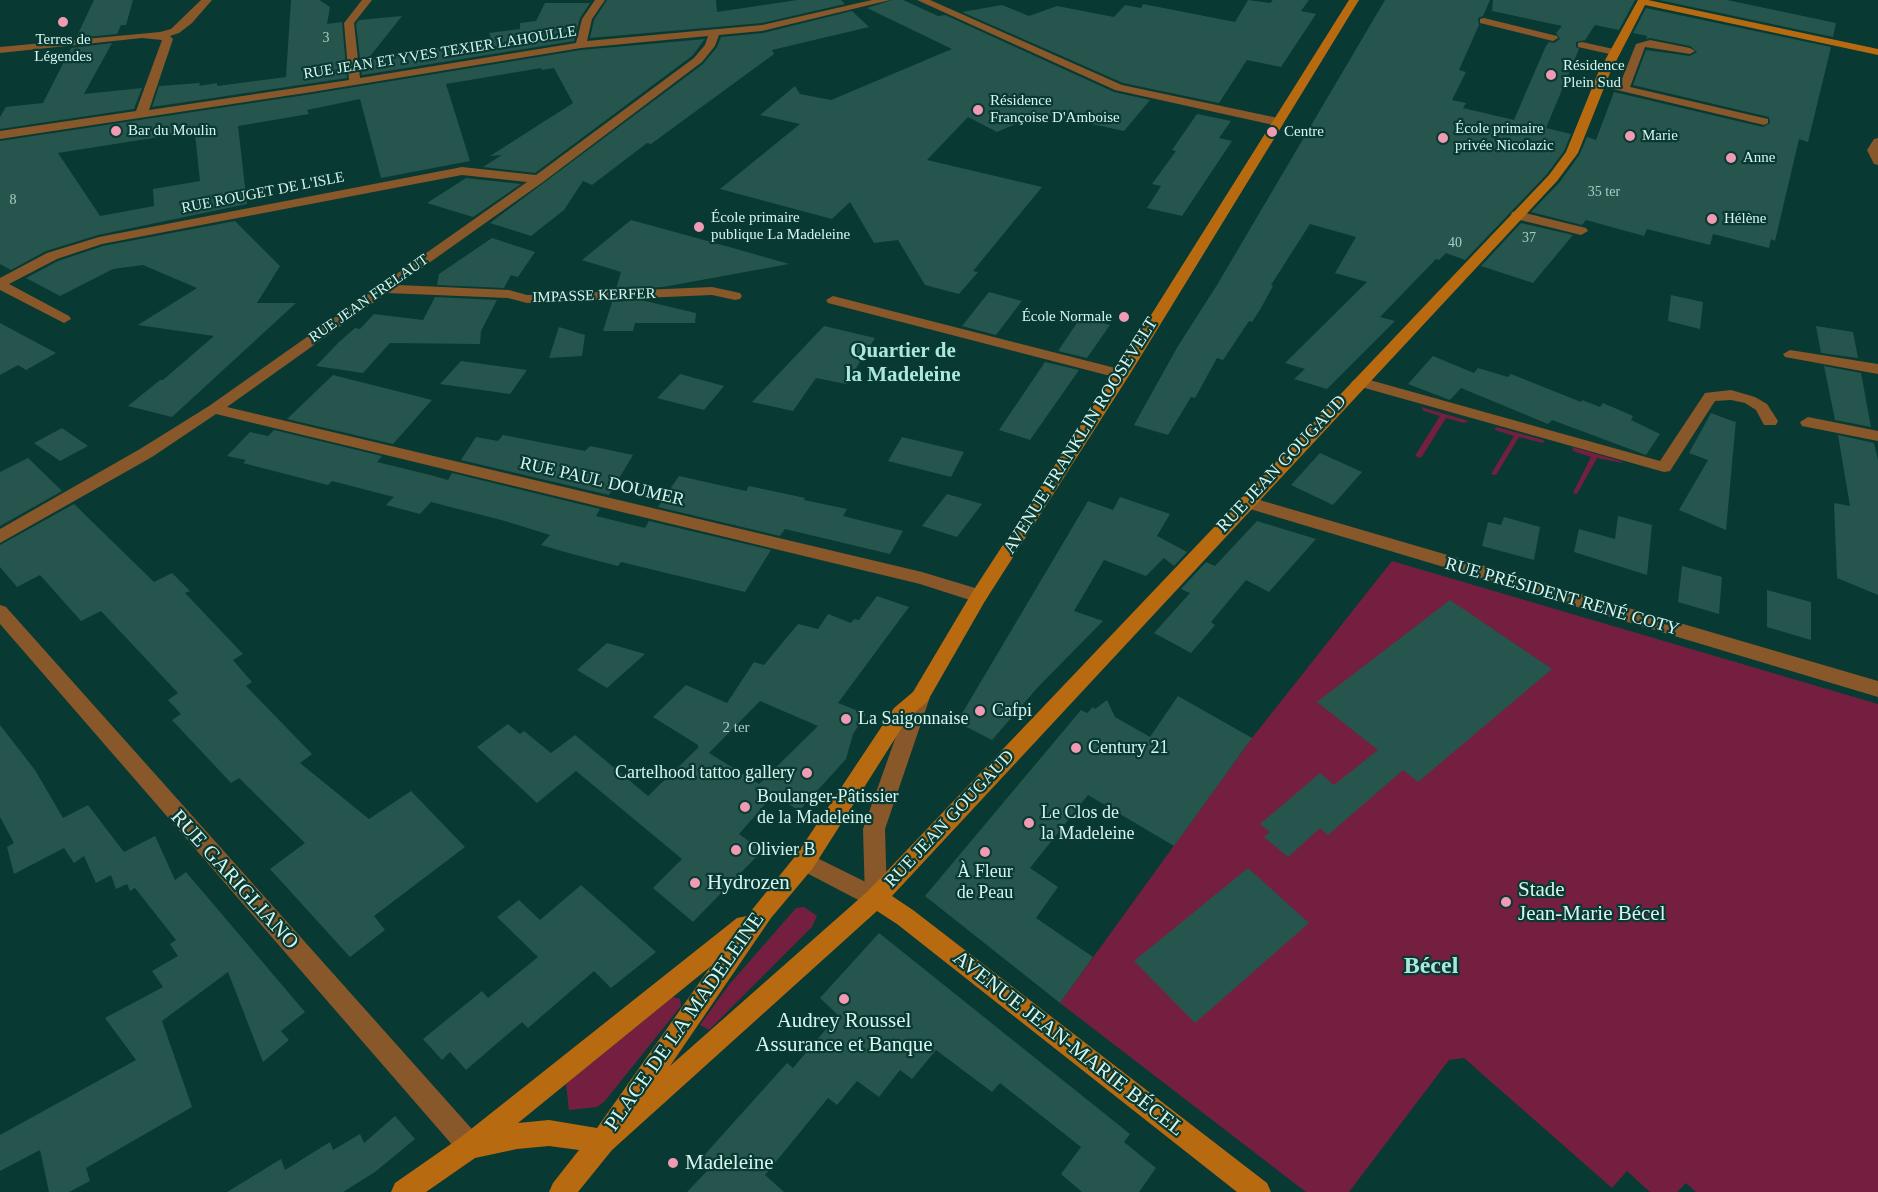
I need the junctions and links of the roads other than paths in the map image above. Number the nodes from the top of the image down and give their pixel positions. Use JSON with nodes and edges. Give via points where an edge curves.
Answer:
{"nodes":[{"id":1,"x":207,"y":0,"type":"edge"},
{"id":2,"x":367,"y":0,"type":"edge"},
{"id":3,"x":600,"y":0,"type":"edge"},
{"id":4,"x":885,"y":0,"type":"edge"},
{"id":5,"x":922,"y":0,"type":"edge"},
{"id":6,"x":1354,"y":0,"type":"edge"},
{"id":7,"x":1643,"y":1,"type":"edge"},
{"id":8,"x":1484,"y":21,"type":"dead end"},
{"id":9,"x":714,"y":33,"type":"junction"},
{"id":10,"x":160,"y":35,"type":"junction"},
{"id":11,"x":1553,"y":38,"type":"dead end"},
{"id":12,"x":581,"y":45,"type":"junction"},
{"id":13,"x":1582,"y":45,"type":"dead end"},
{"id":14,"x":0,"y":50,"type":"edge"},
{"id":15,"x":1690,"y":51,"type":"dead end"},
{"id":16,"x":1614,"y":52,"type":"junction"},
{"id":17,"x":1878,"y":52,"type":"edge"},
{"id":18,"x":355,"y":82,"type":"junction"},
{"id":19,"x":1600,"y":83,"type":"junction"},
{"id":20,"x":1624,"y":88,"type":"junction"},
{"id":21,"x":141,"y":115,"type":"junction"},
{"id":22,"x":1764,"y":121,"type":"dead end"},
{"id":23,"x":1278,"y":122,"type":"junction"},
{"id":24,"x":0,"y":135,"type":"edge"},
{"id":25,"x":1878,"y":142,"type":"edge"},
{"id":26,"x":1878,"y":161,"type":"edge"},
{"id":27,"x":539,"y":179,"type":"junction"},
{"id":28,"x":1517,"y":214,"type":"junction"},
{"id":29,"x":1581,"y":231,"type":"dead end"},
{"id":30,"x":0,"y":283,"type":"edge"},
{"id":31,"x":382,"y":289,"type":"junction"},
{"id":32,"x":735,"y":296,"type":"dead end"},
{"id":33,"x":832,"y":300,"type":"dead end"},
{"id":34,"x":64,"y":319,"type":"dead end"},
{"id":35,"x":1790,"y":354,"type":"dead end"},
{"id":36,"x":1878,"y":369,"type":"edge"},
{"id":37,"x":1122,"y":374,"type":"junction"},
{"id":38,"x":1359,"y":382,"type":"junction"},
{"id":39,"x":214,"y":409,"type":"junction"},
{"id":40,"x":1770,"y":421,"type":"dead end"},
{"id":41,"x":1808,"y":422,"type":"dead end"},
{"id":42,"x":1878,"y":436,"type":"edge"},
{"id":43,"x":1246,"y":502,"type":"junction"},
{"id":44,"x":0,"y":537,"type":"edge"},
{"id":45,"x":980,"y":596,"type":"junction"},
{"id":46,"x":0,"y":612,"type":"edge"},
{"id":47,"x":1878,"y":689,"type":"edge"},
{"id":48,"x":920,"y":697,"type":"junction"},
{"id":49,"x":805,"y":861,"type":"junction"},
{"id":50,"x":876,"y":897,"type":"junction"},
{"id":51,"x":763,"y":911,"type":"junction"},
{"id":52,"x":603,"y":1141,"type":"junction"},
{"id":53,"x":470,"y":1146,"type":"junction"},
{"id":54,"x":404,"y":1192,"type":"edge"},
{"id":55,"x":562,"y":1192,"type":"edge"},
{"id":56,"x":1258,"y":1192,"type":"edge"}],
"edges":[{"from":1,"to":10,"type":"street","via":[[175,31]]},
{"from":2,"to":18,"type":"street","via":[[349,22]]},
{"from":3,"to":12,"type":"street","via":[[587,19]]},
{"from":4,"to":9,"type":"street","name":"RUE JEAN ET YVES TEXIER LAHOULLE","via":[[762,28]]},
{"from":5,"to":23,"type":"street","via":[[1119,88]]},
{"from":6,"to":23,"type":"main road","name":"AVENUE FRANKLIN ROOSEVELT"},
{"from":7,"to":16,"type":"main road","name":"RUE JEAN GOUGAUD"},
{"from":7,"to":17,"type":"main road"},
{"from":8,"to":11,"type":"street"},
{"from":9,"to":12,"type":"street","name":"RUE JEAN ET YVES TEXIER LAHOULLE"},
{"from":9,"to":27,"type":"street","name":"RUE JEAN FRELAUT","via":[[710,46],[698,60]]},
{"from":10,"to":14,"type":"street"},
{"from":10,"to":21,"type":"street","via":[[168,39]]},
{"from":12,"to":18,"type":"street","name":"RUE JEAN ET YVES TEXIER LAHOULLE"},
{"from":13,"to":16,"type":"street"},
{"from":15,"to":20,"type":"street","via":[[1641,44]]},
{"from":16,"to":19,"type":"main road","name":"RUE JEAN GOUGAUD"},
{"from":18,"to":21,"type":"street","name":"RUE JEAN ET YVES TEXIER LAHOULLE"},
{"from":19,"to":20,"type":"street"},
{"from":19,"to":28,"type":"main road","name":"RUE JEAN GOUGAUD","via":[[1572,153]]},
{"from":20,"to":22,"type":"street"},
{"from":21,"to":24,"type":"street","name":"RUE JEAN ET YVES TEXIER LAHOULLE"},
{"from":23,"to":37,"type":"main road","name":"AVENUE FRANKLIN ROOSEVELT"},
{"from":25,"to":26,"type":"street","via":[[1873,150]]},
{"from":27,"to":30,"type":"street","name":"RUE ROUGET DE L'ISLE","via":[[462,171],[404,182],[99,241],[52,256]]},
{"from":27,"to":31,"type":"street","name":"RUE JEAN FRELAUT"},
{"from":28,"to":29,"type":"street"},
{"from":28,"to":38,"type":"main road","name":"RUE JEAN GOUGAUD"},
{"from":30,"to":34,"type":"street","name":"RUE ROUGET DE L'ISLE"},
{"from":31,"to":32,"type":"street","name":"IMPASSE KERFER","via":[[509,294],[527,299],[712,291]]},
{"from":31,"to":39,"type":"street","name":"RUE JEAN FRELAUT"},
{"from":33,"to":37,"type":"street"},
{"from":35,"to":36,"type":"street"},
{"from":37,"to":45,"type":"main road","name":"AVENUE FRANKLIN ROOSEVELT"},
{"from":38,"to":40,"type":"street","via":[[1664,467],[1710,396],[1731,395],[1750,400],[1762,407]]},
{"from":38,"to":43,"type":"main road","name":"RUE JEAN GOUGAUD"},
{"from":39,"to":44,"type":"street","name":"RUE JEAN FRELAUT"},
{"from":39,"to":45,"type":"street","name":"RUE PAUL DOUMER","via":[[922,578]]},
{"from":41,"to":42,"type":"street"},
{"from":43,"to":47,"type":"street","name":"RUE PRÉSIDENT RENÉ COTY"},
{"from":43,"to":50,"type":"main road","name":"RUE JEAN GOUGAUD"},
{"from":45,"to":48,"type":"main road","name":"AVENUE FRANKLIN ROOSEVELT"},
{"from":46,"to":53,"type":"street","name":"RUE GARIGLIANO"},
{"from":48,"to":49,"type":"main road","name":"PLACE DE LA MADELEINE","via":[[901,713]]},
{"from":48,"to":50,"type":"street","name":"AVENUE FRANKLIN ROOSEVELT","via":[[874,829]]},
{"from":49,"to":50,"type":"street"},
{"from":49,"to":51,"type":"main road","name":"PLACE DE LA MADELEINE"},
{"from":50,"to":52,"type":"main road","name":"PLACE DE LA MADELEINE"},
{"from":50,"to":56,"type":"main road","name":"AVENUE JEAN-MARIE BÉCEL"},
{"from":51,"to":52,"type":"main road","name":"PLACE DE LA MADELEINE"},
{"from":51,"to":53,"type":"main road"},
{"from":52,"to":53,"type":"main road","via":[[549,1132]]},
{"from":52,"to":55,"type":"main road"},
{"from":53,"to":54,"type":"main road"}]}
